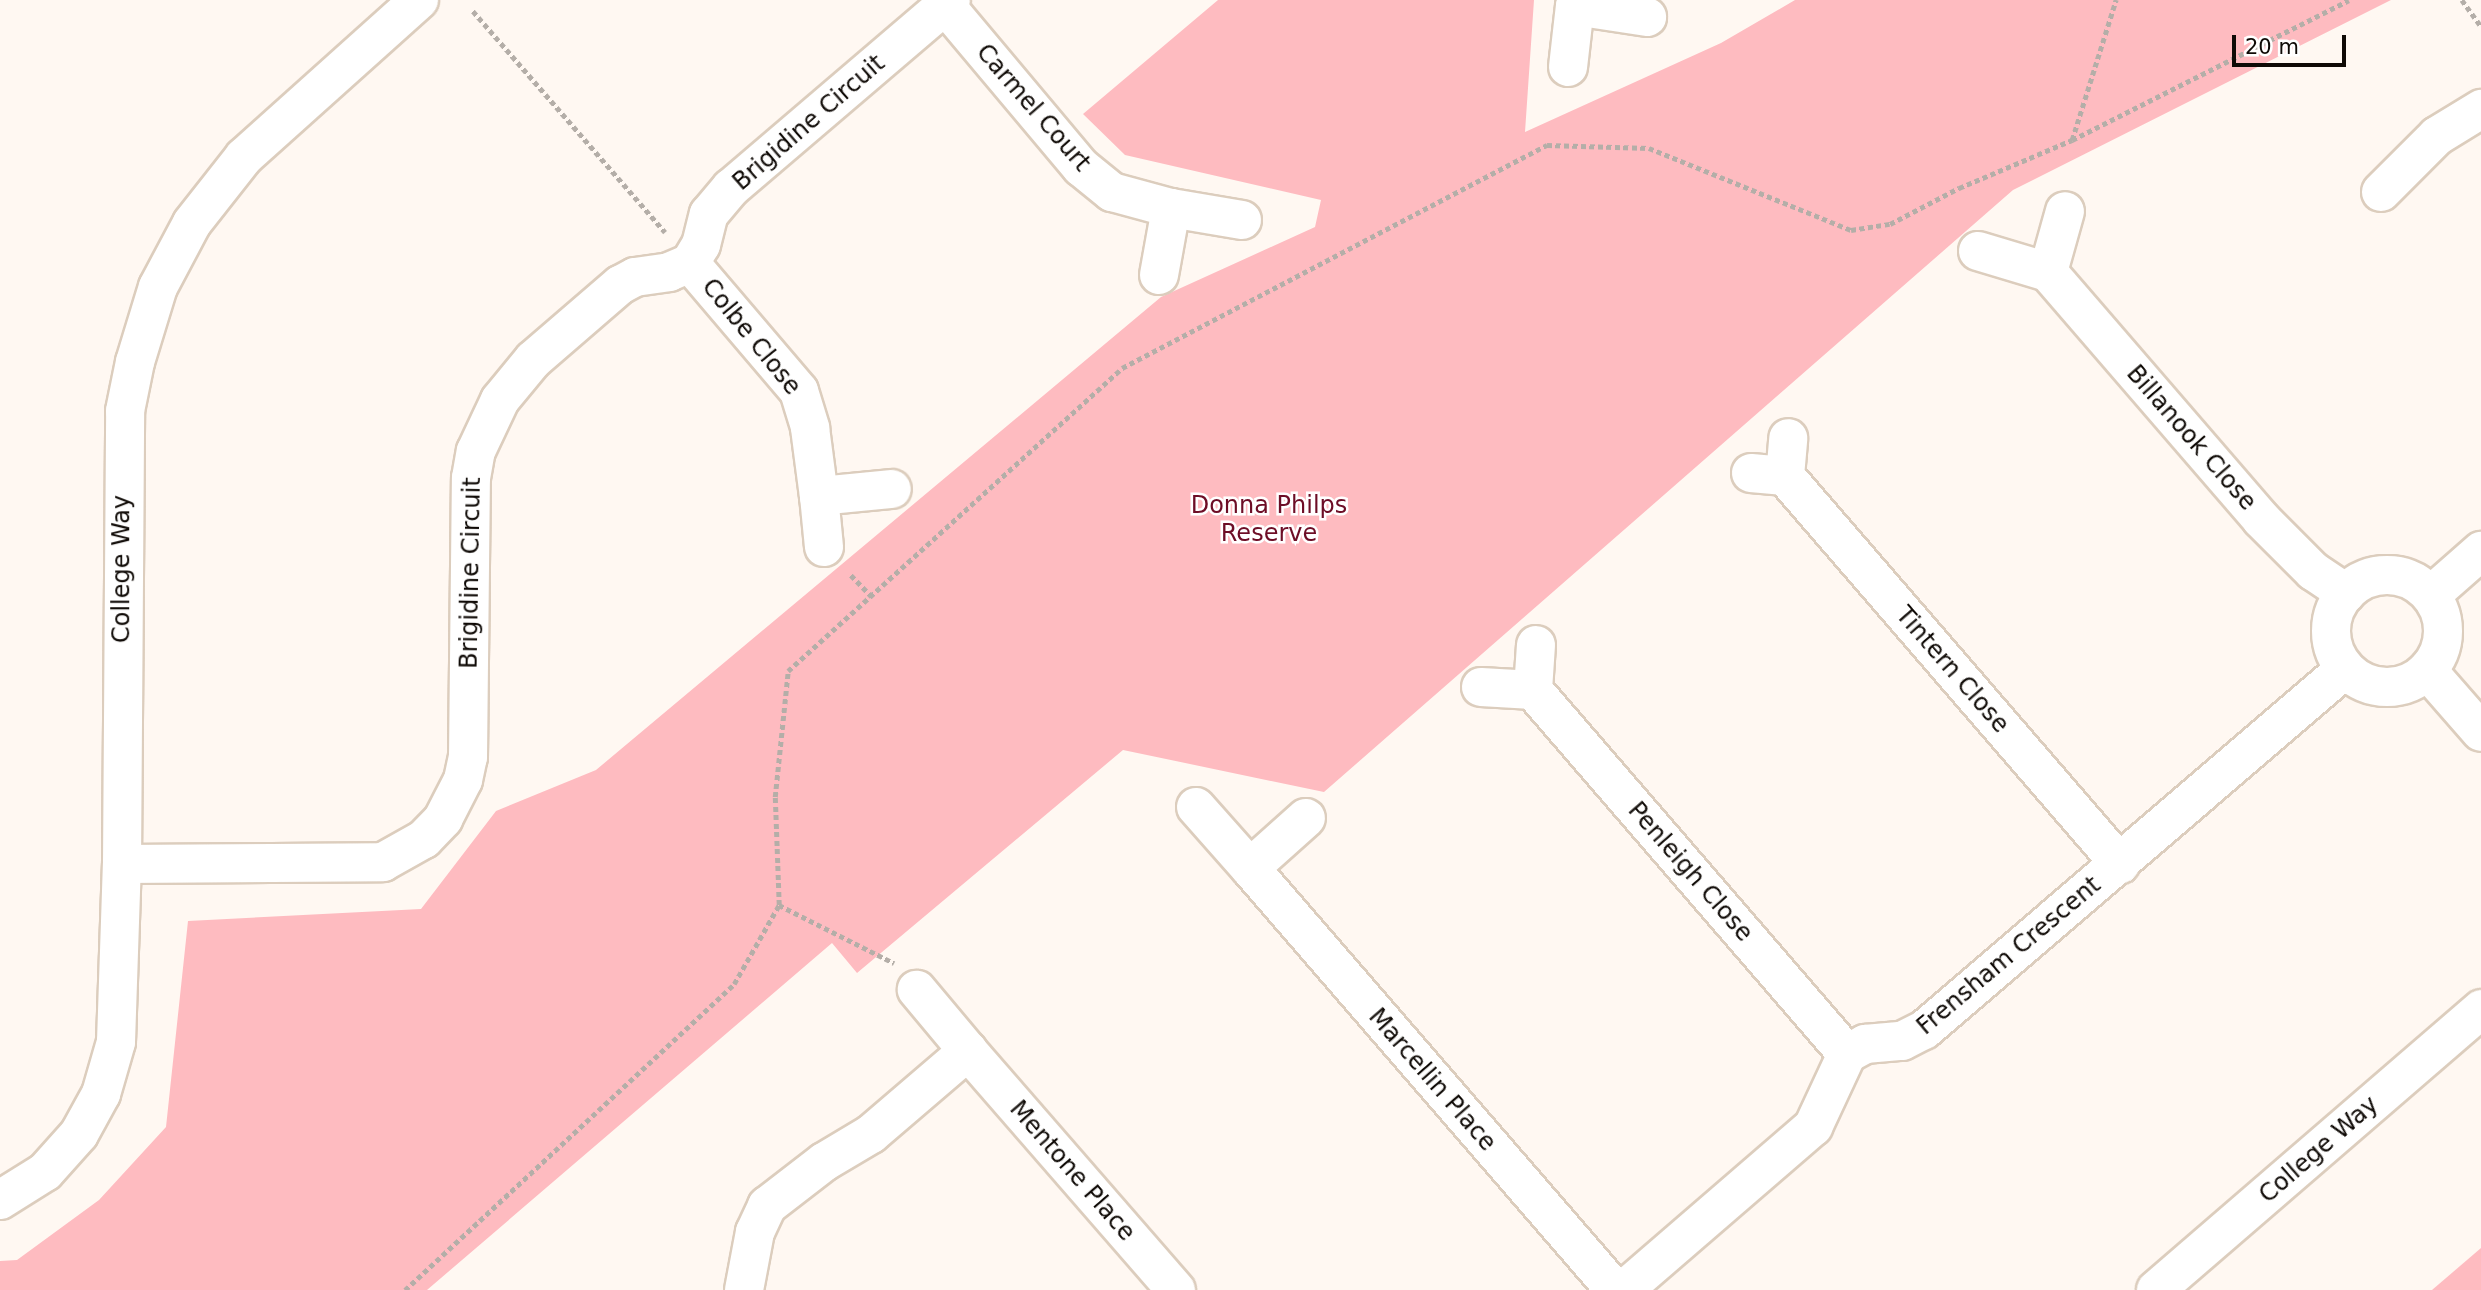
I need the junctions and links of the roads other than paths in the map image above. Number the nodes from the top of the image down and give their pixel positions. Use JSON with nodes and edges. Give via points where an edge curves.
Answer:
{"nodes":[{"id":1,"x":416,"y":1,"type":"edge"},
{"id":2,"x":948,"y":3,"type":"edge"},
{"id":3,"x":1576,"y":3,"type":"edge"},
{"id":4,"x":1647,"y":17,"type":"dead end"},
{"id":5,"x":1568,"y":67,"type":"dead end"},
{"id":6,"x":2469,"y":116,"type":"edge"},
{"id":7,"x":2381,"y":192,"type":"dead end"},
{"id":8,"x":1171,"y":208,"type":"junction"},
{"id":9,"x":2065,"y":211,"type":"dead end"},
{"id":10,"x":1242,"y":220,"type":"dead end"},
{"id":11,"x":1978,"y":251,"type":"dead end"},
{"id":12,"x":690,"y":263,"type":"junction"},
{"id":13,"x":2048,"y":272,"type":"junction"},
{"id":14,"x":1159,"y":275,"type":"dead end"},
{"id":15,"x":1774,"y":462,"type":"dead end"},
{"id":16,"x":892,"y":489,"type":"dead end"},
{"id":17,"x":819,"y":496,"type":"junction"},
{"id":18,"x":824,"y":547,"type":"dead end"},
{"id":19,"x":2481,"y":551,"type":"edge"},
{"id":20,"x":2346,"y":593,"type":"junction"},
{"id":21,"x":2431,"y":595,"type":"junction"},
{"id":22,"x":1536,"y":645,"type":"dead end"},
{"id":23,"x":2346,"y":669,"type":"junction"},
{"id":24,"x":2427,"y":670,"type":"junction"},
{"id":25,"x":1481,"y":687,"type":"dead end"},
{"id":26,"x":1533,"y":690,"type":"junction"},
{"id":27,"x":2481,"y":732,"type":"edge"},
{"id":28,"x":1196,"y":807,"type":"dead end"},
{"id":29,"x":1306,"y":818,"type":"dead end"},
{"id":30,"x":122,"y":864,"type":"junction"},
{"id":31,"x":2120,"y":864,"type":"junction"},
{"id":32,"x":1250,"y":868,"type":"junction"},
{"id":33,"x":917,"y":990,"type":"road end"},
{"id":34,"x":2481,"y":1009,"type":"edge"},
{"id":35,"x":968,"y":1051,"type":"junction"},
{"id":36,"x":1847,"y":1054,"type":"junction"},
{"id":37,"x":0,"y":1200,"type":"edge"},
{"id":38,"x":744,"y":1290,"type":"edge"},
{"id":39,"x":1176,"y":1290,"type":"edge"},
{"id":40,"x":1615,"y":1290,"type":"edge"},
{"id":41,"x":1625,"y":1290,"type":"edge"},
{"id":42,"x":2156,"y":1290,"type":"edge"}],
"edges":[{"from":1,"to":30,"type":"street","name":"College Way","via":[[244,157],[172,256],[147,319],[125,411]]},
{"from":2,"to":8,"type":"street","name":"Carmel Court","via":[[1081,167],[1112,192]]},
{"from":2,"to":12,"type":"street","name":"Brigidine Circuit","via":[[732,188],[709,214],[701,245]]},
{"from":3,"to":4,"type":"street"},
{"from":3,"to":5,"type":"street"},
{"from":6,"to":7,"type":"street"},
{"from":8,"to":10,"type":"street","name":"Carmel Court"},
{"from":8,"to":14,"type":"street"},
{"from":9,"to":13,"type":"street"},
{"from":11,"to":13,"type":"street"},
{"from":12,"to":17,"type":"street","name":"Colbe Close","via":[[799,391],[810,428]]},
{"from":12,"to":30,"type":"street","name":"Brigidine Circuit","via":[[620,285],[516,379],[486,426],[476,451],[468,505],[468,757],[463,779],[443,819],[424,839],[383,862]]},
{"from":13,"to":20,"type":"street","name":"Billanook Close","via":[[2245,502],[2313,570]]},
{"from":15,"to":31,"type":"street","name":"Tintern Close"},
{"from":16,"to":17,"type":"street"},
{"from":17,"to":18,"type":"street","name":"Colbe Close"},
{"from":19,"to":21,"type":"street"},
{"from":20,"to":21,"type":"street","via":[[2379,575],[2398,576]]},
{"from":20,"to":23,"type":"street","via":[[2331,623],[2336,655]]},
{"from":21,"to":24,"type":"street","via":[[2439,609],[2442,641]]},
{"from":22,"to":26,"type":"street"},
{"from":23,"to":24,"type":"street","via":[[2360,681],[2395,687]]},
{"from":23,"to":31,"type":"street","name":"Frensham Crescent"},
{"from":24,"to":27,"type":"street"},
{"from":25,"to":26,"type":"street"},
{"from":26,"to":36,"type":"street","name":"Penleigh Close"},
{"from":28,"to":32,"type":"street","name":"Marcellin Place"},
{"from":29,"to":32,"type":"street"},
{"from":30,"to":37,"type":"street","name":"College Way","via":[[118,1013],[110,1072],[91,1116],[64,1153],[24,1187]]},
{"from":31,"to":36,"type":"street","name":"Frensham Crescent","via":[[1924,1030],[1902,1041],[1864,1044]]},
{"from":32,"to":40,"type":"street","name":"Marcellin Place"},
{"from":33,"to":35,"type":"street","name":"Mentone Place"},
{"from":34,"to":42,"type":"street","name":"College Way"},
{"from":35,"to":38,"type":"street","via":[[871,1134],[773,1201],[755,1232]]},
{"from":35,"to":39,"type":"street","name":"Mentone Place"},
{"from":36,"to":41,"type":"street","via":[[1813,1126]]}]}
